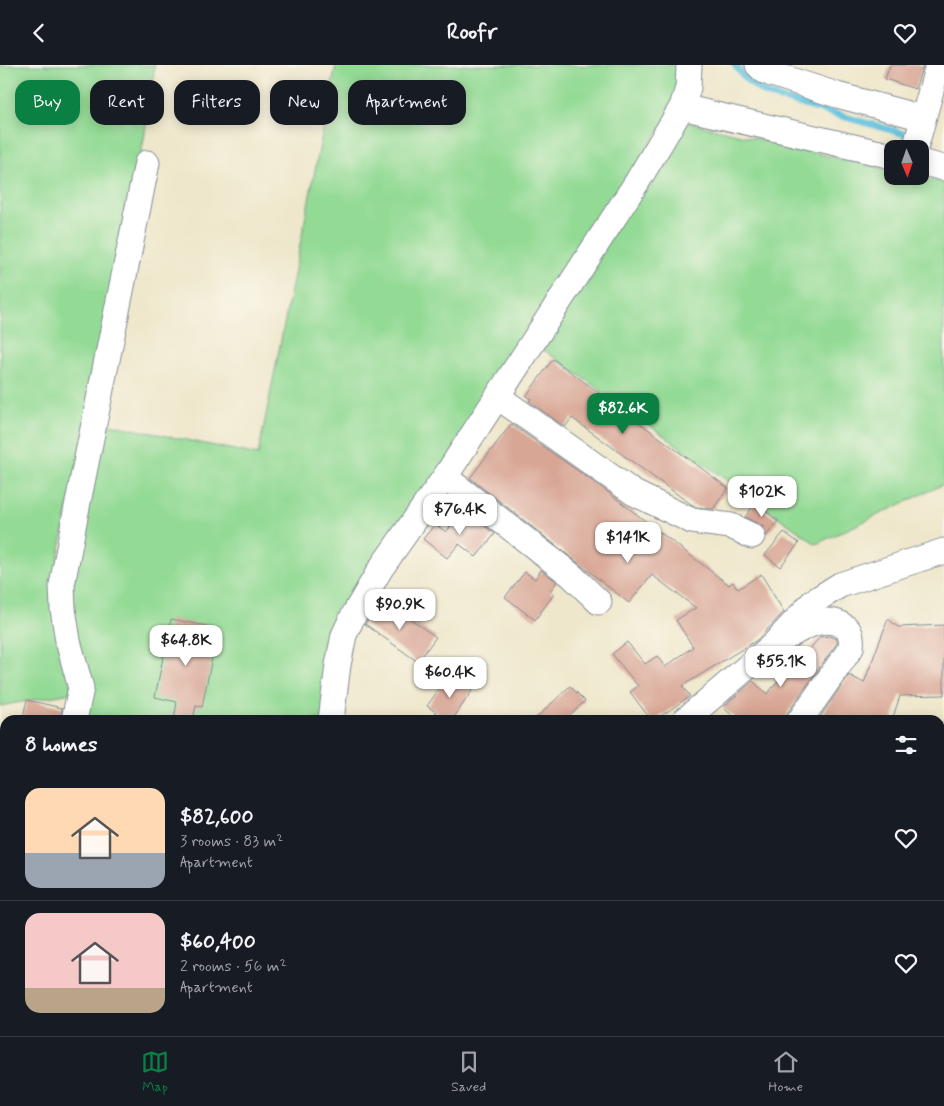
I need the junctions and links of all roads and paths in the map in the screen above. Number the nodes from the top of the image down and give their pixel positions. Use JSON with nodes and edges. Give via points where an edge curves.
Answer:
{"nodes":[{"id":1,"x":689,"y":65,"type":"edge"},
{"id":2,"x":758,"y":65,"type":"edge"},
{"id":3,"x":938,"y":65,"type":"edge"},
{"id":4,"x":682,"y":107,"type":"junction"},
{"id":5,"x":923,"y":118,"type":"junction"},
{"id":6,"x":917,"y":140,"type":"edge"},
{"id":7,"x":884,"y":154,"type":"edge"},
{"id":8,"x":147,"y":163,"type":"dead end"},
{"id":9,"x":929,"y":164,"type":"edge"},
{"id":10,"x":944,"y":167,"type":"edge"},
{"id":11,"x":498,"y":397,"type":"junction"},
{"id":12,"x":445,"y":477,"type":"junction"},
{"id":13,"x":752,"y":536,"type":"dead end"},
{"id":14,"x":944,"y":551,"type":"edge"},
{"id":15,"x":599,"y":602,"type":"dead end"},
{"id":16,"x":773,"y":645,"type":"junction"},
{"id":17,"x":75,"y":715,"type":"edge"},
{"id":18,"x":332,"y":715,"type":"edge"},
{"id":19,"x":691,"y":715,"type":"edge"},
{"id":20,"x":804,"y":715,"type":"edge"}],
"edges":[{"from":1,"to":4,"type":"street","via":[[688,88]]},
{"from":2,"to":5,"type":"street","via":[[769,73],[837,95]]},
{"from":3,"to":5,"type":"street"},
{"from":4,"to":7,"type":"street"},
{"from":4,"to":11,"type":"street"},
{"from":5,"to":6,"type":"street"},
{"from":8,"to":17,"type":"street","via":[[62,585],[62,609],[80,688]]},
{"from":9,"to":10,"type":"street"},
{"from":11,"to":12,"type":"street"},
{"from":11,"to":13,"type":"street","via":[[634,493],[692,521],[731,526]]},
{"from":12,"to":15,"type":"street","via":[[571,575]]},
{"from":12,"to":18,"type":"street","via":[[381,569],[344,635]]},
{"from":14,"to":16,"type":"street","via":[[840,585],[814,601]]},
{"from":16,"to":19,"type":"street"},
{"from":16,"to":20,"type":"street","via":[[808,625],[822,621],[838,623],[849,630],[851,648]]}]}
